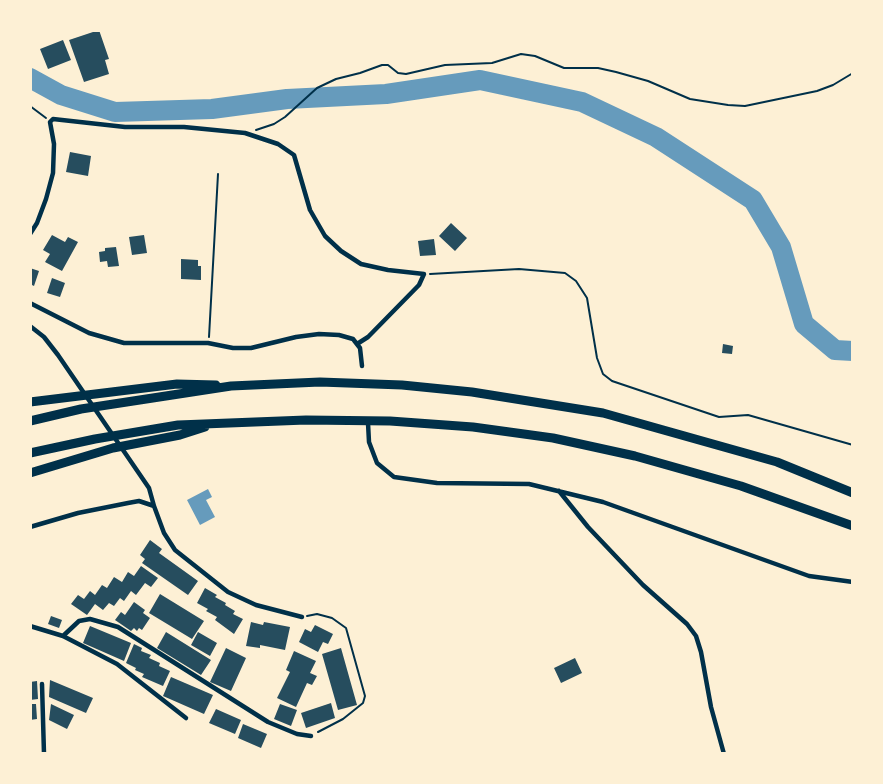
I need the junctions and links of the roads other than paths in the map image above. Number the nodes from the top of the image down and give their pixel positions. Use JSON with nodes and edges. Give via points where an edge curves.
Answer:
{"nodes":[{"id":1,"x":30,"y":234,"type":"edge"},
{"id":2,"x":30,"y":303,"type":"edge"},
{"id":3,"x":30,"y":326,"type":"edge"},
{"id":4,"x":357,"y":344,"type":"junction"},
{"id":5,"x":362,"y":366,"type":"dead end"},
{"id":6,"x":231,"y":386,"type":"junction"},
{"id":7,"x":30,"y":402,"type":"edge"},
{"id":8,"x":30,"y":421,"type":"edge"},
{"id":9,"x":368,"y":423,"type":"dead end"},
{"id":10,"x":217,"y":424,"type":"junction"},
{"id":11,"x":30,"y":453,"type":"edge"},
{"id":12,"x":30,"y":473,"type":"edge"},
{"id":13,"x":558,"y":491,"type":"junction"},
{"id":14,"x":853,"y":493,"type":"edge"},
{"id":15,"x":154,"y":506,"type":"junction"},
{"id":16,"x":853,"y":526,"type":"edge"},
{"id":17,"x":30,"y":527,"type":"edge"},
{"id":18,"x":853,"y":582,"type":"edge"},
{"id":19,"x":302,"y":617,"type":"road end"},
{"id":20,"x":30,"y":626,"type":"edge"},
{"id":21,"x":63,"y":636,"type":"junction"},
{"id":22,"x":42,"y":684,"type":"dead end"},
{"id":23,"x":186,"y":718,"type":"dead end"},
{"id":24,"x":310,"y":736,"type":"road end"},
{"id":25,"x":44,"y":754,"type":"edge"},
{"id":26,"x":724,"y":754,"type":"edge"}],
"edges":[{"from":1,"to":4,"type":"street","via":[[53,173],[53,119],[245,133],[278,144],[294,155],[310,210],[325,236],[340,251],[361,264],[424,274],[419,285]]},
{"from":2,"to":4,"type":"street","via":[[89,333],[124,343],[208,343],[251,348],[319,334],[339,335]]},
{"from":3,"to":15,"type":"street","via":[[58,355],[149,488]]},
{"from":4,"to":5,"type":"street"},
{"from":6,"to":7,"type":"highway","via":[[177,384]]},
{"from":6,"to":8,"type":"highway","via":[[81,409]]},
{"from":6,"to":14,"type":"highway","via":[[320,382],[402,385],[603,413],[777,462]]},
{"from":9,"to":13,"type":"street","via":[[369,442],[377,462],[394,477],[437,483],[529,484]]},
{"from":10,"to":11,"type":"highway","via":[[178,425]]},
{"from":10,"to":12,"type":"highway","via":[[113,448]]},
{"from":10,"to":16,"type":"highway","via":[[390,421],[553,438],[730,483]]},
{"from":13,"to":18,"type":"street","via":[[603,502],[809,576]]},
{"from":13,"to":26,"type":"street","via":[[643,585],[696,636]]},
{"from":15,"to":17,"type":"street","via":[[139,501]]},
{"from":15,"to":19,"type":"street","via":[[175,550],[228,592],[256,605]]},
{"from":20,"to":21,"type":"street"},
{"from":21,"to":23,"type":"street","via":[[117,664]]},
{"from":21,"to":24,"type":"street","via":[[79,621],[90,619],[118,627],[268,722]]},
{"from":22,"to":25,"type":"street"}]}
